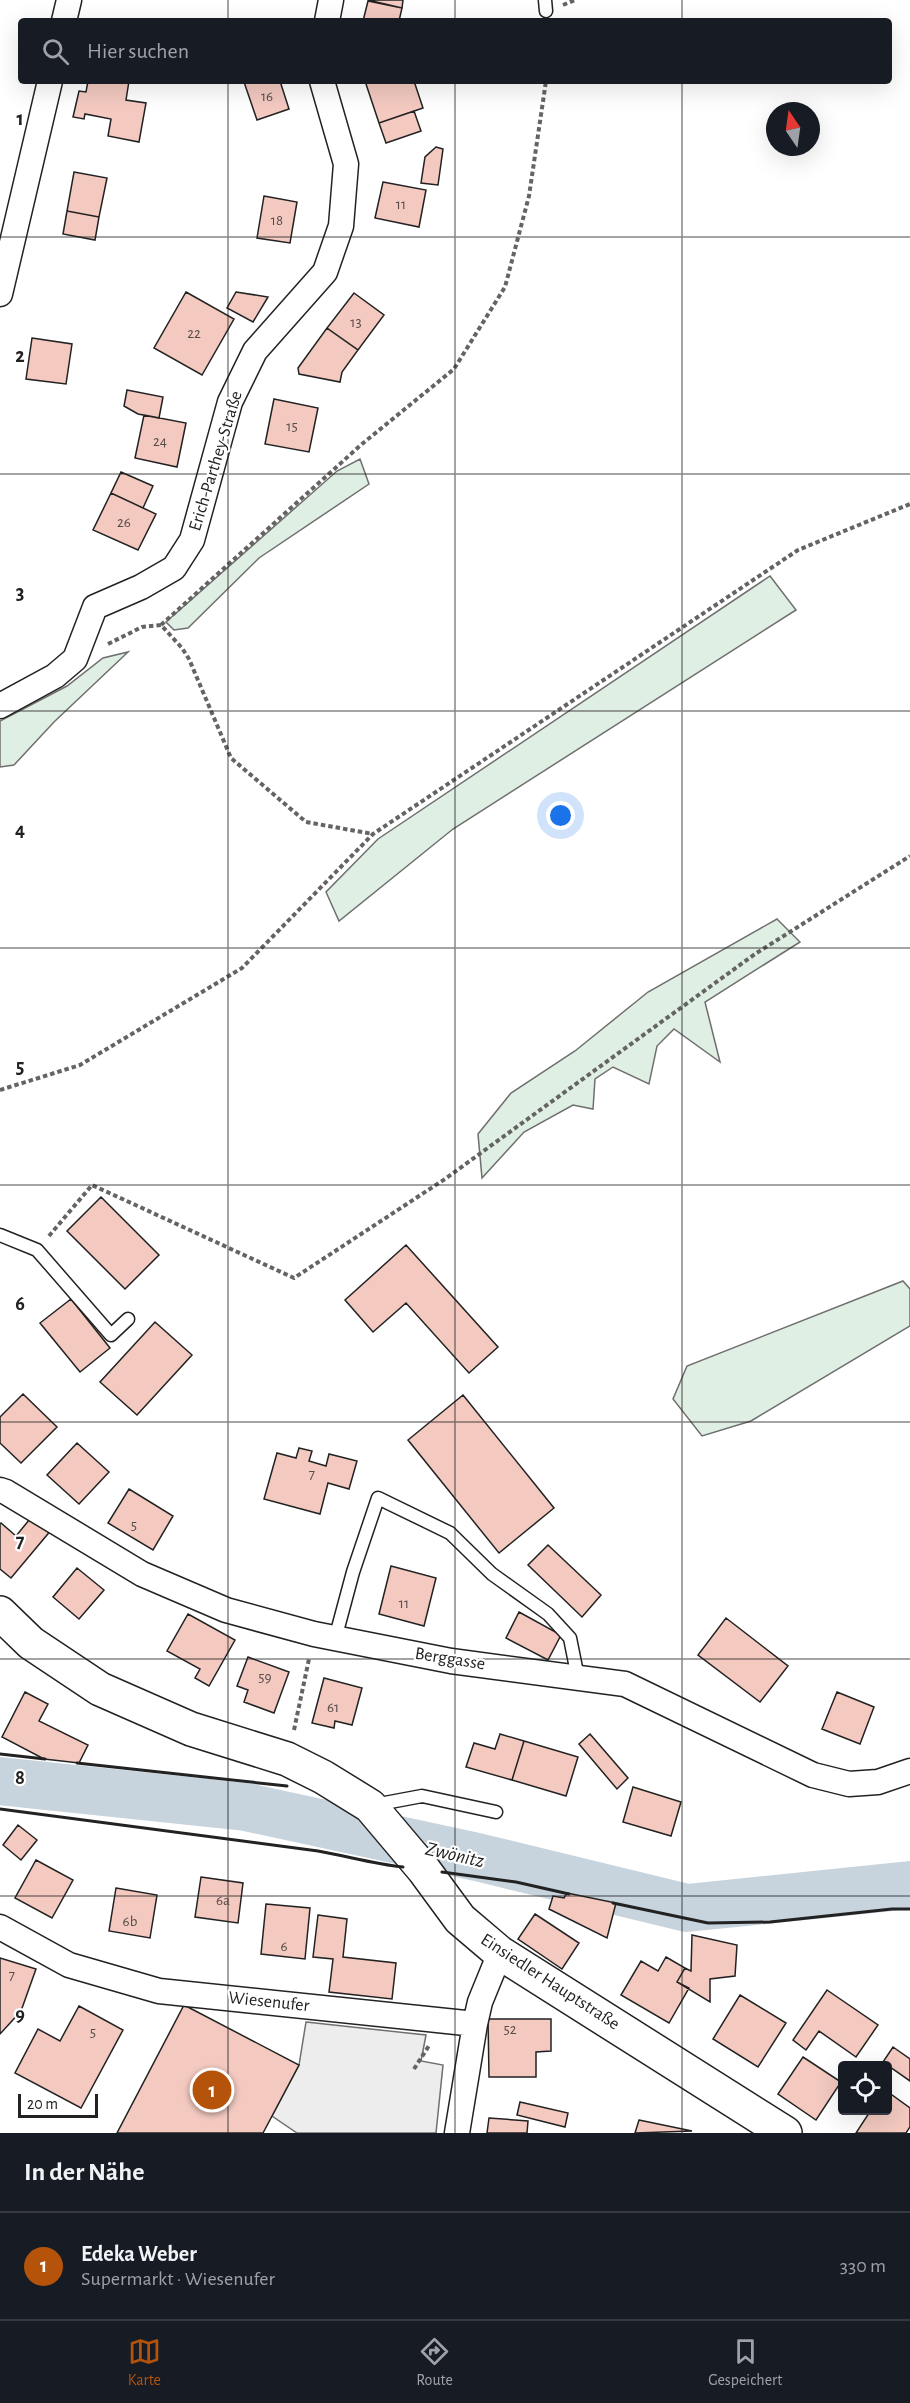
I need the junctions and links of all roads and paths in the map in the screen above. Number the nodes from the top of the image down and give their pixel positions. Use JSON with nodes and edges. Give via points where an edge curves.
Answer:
{"nodes":[{"id":1,"x":69,"y":0,"type":"edge"},
{"id":2,"x":331,"y":0,"type":"edge"},
{"id":3,"x":65,"y":18,"type":"edge"},
{"id":4,"x":328,"y":18,"type":"edge"},
{"id":5,"x":49,"y":84,"type":"edge"},
{"id":6,"x":323,"y":84,"type":"edge"},
{"id":7,"x":546,"y":84,"type":"edge"},
{"id":8,"x":0,"y":294,"type":"edge"},
{"id":9,"x":910,"y":504,"type":"edge"},
{"id":10,"x":161,"y":625,"type":"junction"},
{"id":11,"x":75,"y":659,"type":"junction"},
{"id":12,"x":0,"y":706,"type":"edge"},
{"id":13,"x":373,"y":834,"type":"junction"},
{"id":14,"x":910,"y":856,"type":"edge"},
{"id":15,"x":0,"y":1090,"type":"edge"},
{"id":16,"x":0,"y":1235,"type":"edge"},
{"id":17,"x":37,"y":1250,"type":"junction"},
{"id":18,"x":128,"y":1319,"type":"dead end"},
{"id":19,"x":0,"y":1490,"type":"edge"},
{"id":20,"x":0,"y":1613,"type":"edge"},
{"id":21,"x":335,"y":1639,"type":"junction"},
{"id":22,"x":578,"y":1678,"type":"junction"},
{"id":23,"x":306,"y":1679,"type":"dead end"},
{"id":24,"x":287,"y":1759,"type":"junction"},
{"id":25,"x":910,"y":1772,"type":"edge"},
{"id":26,"x":370,"y":1806,"type":"junction"},
{"id":27,"x":496,"y":1812,"type":"dead end"},
{"id":28,"x":0,"y":1927,"type":"edge"},
{"id":29,"x":500,"y":1953,"type":"junction"},
{"id":30,"x":475,"y":2024,"type":"junction"},
{"id":31,"x":769,"y":2129,"type":"edge"},
{"id":32,"x":457,"y":2133,"type":"edge"}],
"edges":[{"from":1,"to":3,"type":"street"},
{"from":2,"to":4,"type":"street"},
{"from":5,"to":8,"type":"street"},
{"from":6,"to":11,"type":"street","name":"Erich-Parthey-Straße","via":[[346,164],[341,226],[325,272],[255,351],[230,402],[192,540],[174,568],[95,607]]},
{"from":7,"to":10,"type":"path","via":[[529,196],[506,287],[454,369],[362,444]]},
{"from":9,"to":13,"type":"path","via":[[798,550]]},
{"from":10,"to":11,"type":"path","via":[[142,627]]},
{"from":10,"to":13,"type":"path","via":[[189,659],[231,758],[306,822]]},
{"from":11,"to":12,"type":"street","via":[[55,676]]},
{"from":13,"to":15,"type":"path","via":[[242,968],[80,1065]]},
{"from":14,"to":17,"type":"path","via":[[755,954],[445,1179],[294,1278],[92,1185]]},
{"from":16,"to":17,"type":"lane"},
{"from":17,"to":18,"type":"lane","via":[[111,1335]]},
{"from":19,"to":21,"type":"street","name":"Berggasse","via":[[142,1574],[226,1610]]},
{"from":20,"to":24,"type":"main road","name":"Einsiedler Hauptstraße","via":[[31,1643],[100,1689],[191,1729]]},
{"from":21,"to":22,"type":"street","name":"Berggasse","via":[[451,1661]]},
{"from":21,"to":22,"type":"lane","via":[[378,1498],[450,1533],[492,1574],[548,1614],[570,1638]]},
{"from":22,"to":25,"type":"street","name":"Berggasse","via":[[626,1684],[813,1775],[849,1784],[878,1782]]},
{"from":23,"to":24,"type":"path"},
{"from":24,"to":26,"type":"main road","name":"Einsiedler Hauptstraße"},
{"from":26,"to":27,"type":"lane","via":[[422,1796]]},
{"from":26,"to":29,"type":"main road","name":"Einsiedler Hauptstraße","via":[[460,1919]]},
{"from":28,"to":30,"type":"street","name":"Wiesenufer","via":[[69,1965],[159,1991]]},
{"from":29,"to":30,"type":"street"},
{"from":29,"to":31,"type":"main road","name":"Einsiedler Hauptstraße"},
{"from":30,"to":32,"type":"street"}]}
